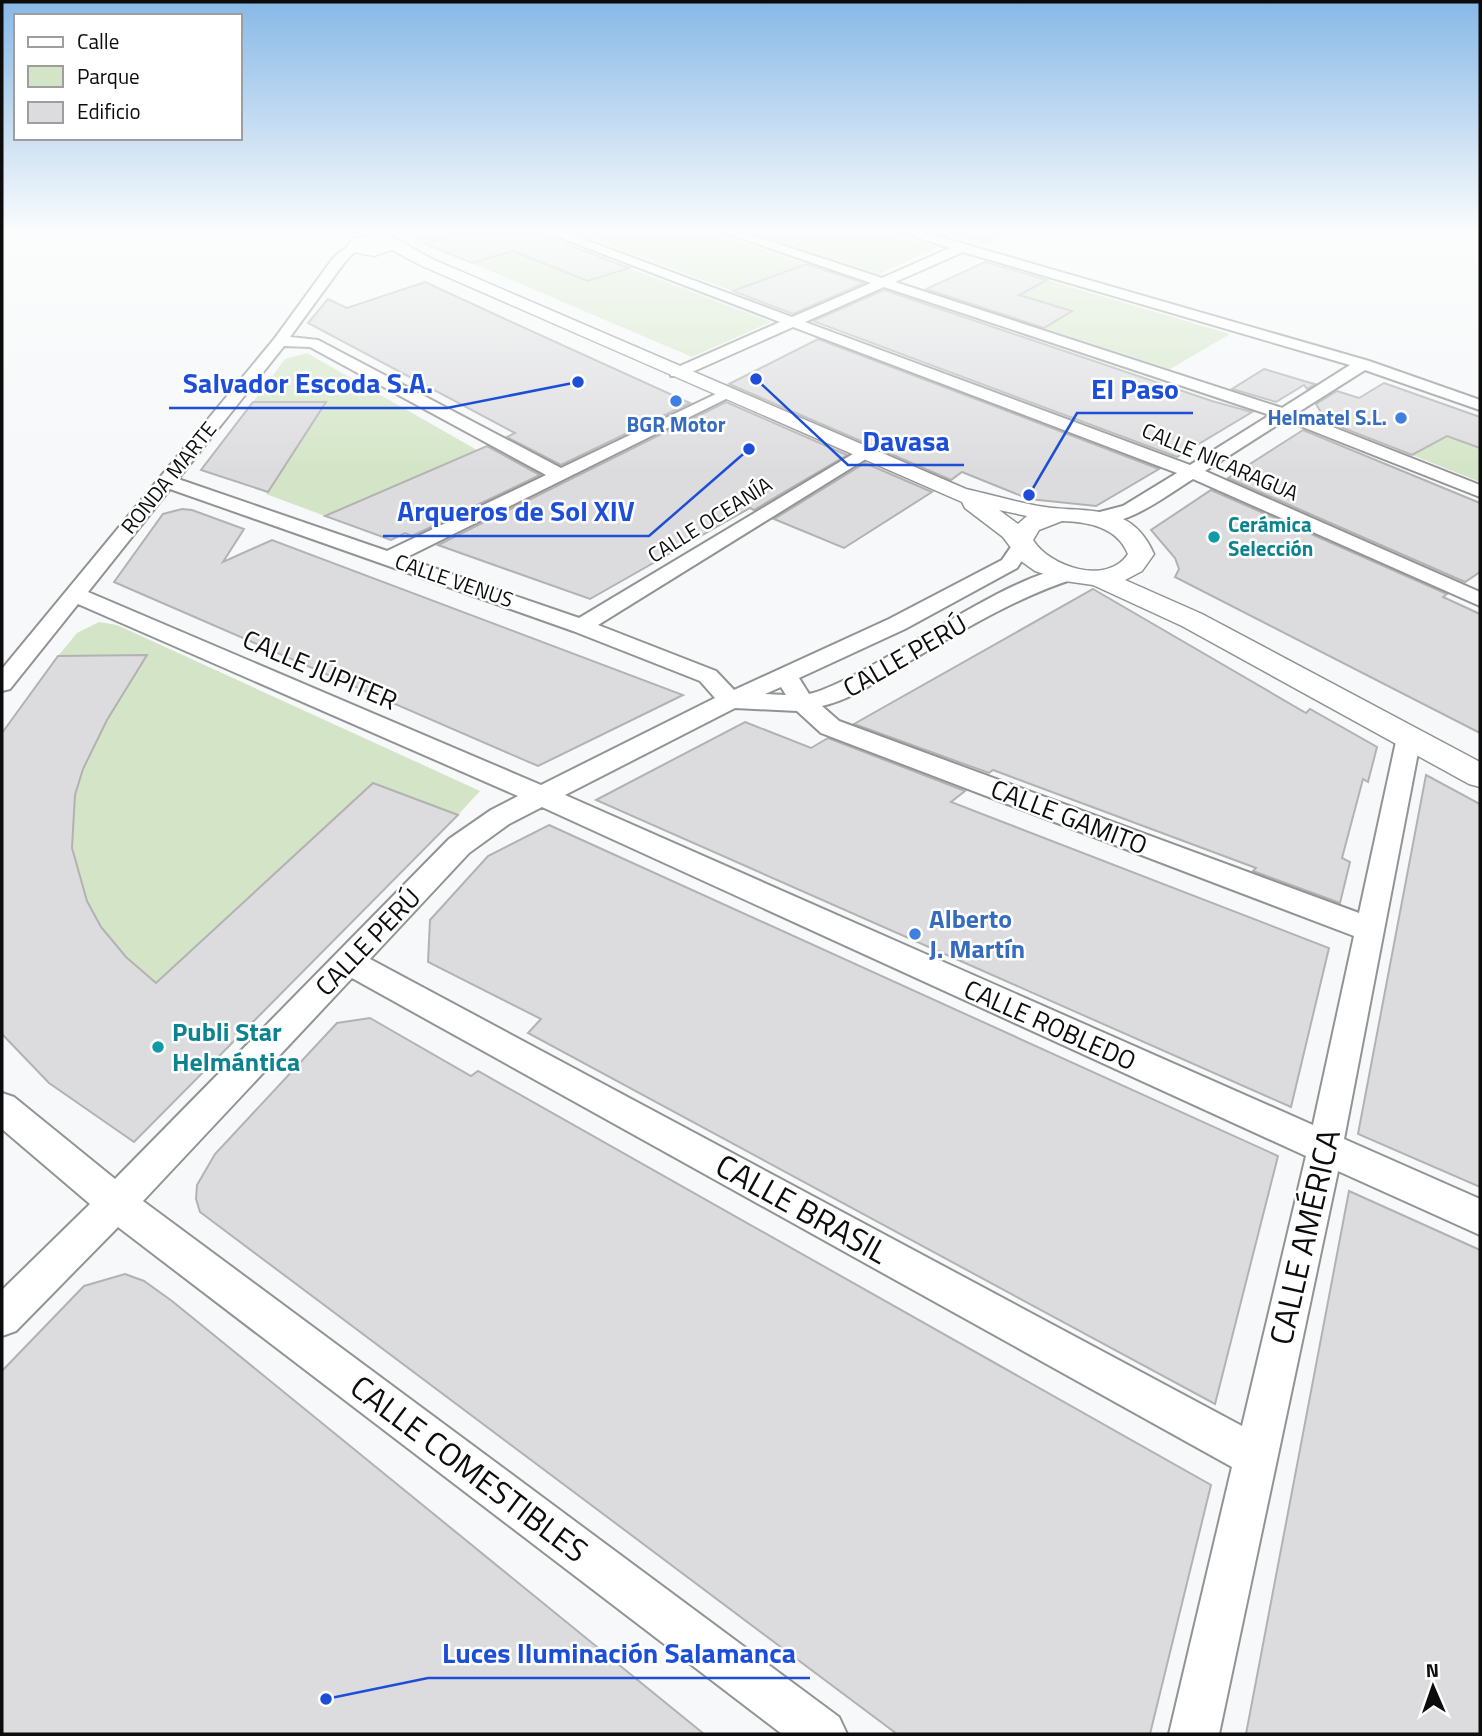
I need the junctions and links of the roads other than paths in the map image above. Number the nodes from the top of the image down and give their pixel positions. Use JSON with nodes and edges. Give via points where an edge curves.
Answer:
{"nodes":[{"id":1,"x":304,"y":310,"type":"edge"},
{"id":2,"x":535,"y":310,"type":"edge"},
{"id":3,"x":761,"y":310,"type":"edge"},
{"id":4,"x":821,"y":310,"type":"edge"},
{"id":5,"x":858,"y":310,"type":"edge"},
{"id":6,"x":967,"y":310,"type":"edge"},
{"id":7,"x":1175,"y":310,"type":"edge"},
{"id":8,"x":793,"y":322,"type":"junction"},
{"id":9,"x":813,"y":331,"type":"junction"},
{"id":10,"x":280,"y":341,"type":"junction"},
{"id":11,"x":788,"y":342,"type":"dead end"},
{"id":12,"x":1363,"y":364,"type":"junction"},
{"id":13,"x":725,"y":371,"type":"dead end"},
{"id":14,"x":677,"y":373,"type":"junction"},
{"id":15,"x":700,"y":382,"type":"junction"},
{"id":16,"x":726,"y":395,"type":"junction"},
{"id":17,"x":1480,"y":405,"type":"edge"},
{"id":18,"x":1285,"y":414,"type":"junction"},
{"id":19,"x":863,"y":453,"type":"junction"},
{"id":20,"x":1195,"y":472,"type":"junction"},
{"id":21,"x":560,"y":475,"type":"junction"},
{"id":22,"x":166,"y":481,"type":"junction"},
{"id":23,"x":1480,"y":491,"type":"edge"},
{"id":24,"x":959,"y":494,"type":"junction"},
{"id":25,"x":1053,"y":515,"type":"junction"},
{"id":26,"x":1129,"y":521,"type":"junction"},
{"id":27,"x":1021,"y":542,"type":"junction"},
{"id":28,"x":389,"y":558,"type":"junction"},
{"id":29,"x":1138,"y":561,"type":"junction"},
{"id":30,"x":1083,"y":576,"type":"junction"},
{"id":31,"x":74,"y":594,"type":"junction"},
{"id":32,"x":1480,"y":600,"type":"edge"},
{"id":33,"x":1192,"y":620,"type":"junction"},
{"id":34,"x":581,"y":626,"type":"junction"},
{"id":35,"x":787,"y":677,"type":"junction"},
{"id":36,"x":2,"y":684,"type":"edge"},
{"id":37,"x":731,"y":701,"type":"junction"},
{"id":38,"x":803,"y":704,"type":"junction"},
{"id":39,"x":1409,"y":737,"type":"junction"},
{"id":40,"x":1480,"y":776,"type":"edge"},
{"id":41,"x":544,"y":797,"type":"junction"},
{"id":42,"x":1371,"y":930,"type":"junction"},
{"id":43,"x":349,"y":962,"type":"junction"},
{"id":44,"x":2,"y":1108,"type":"edge"},
{"id":45,"x":1325,"y":1149,"type":"junction"},
{"id":46,"x":116,"y":1203,"type":"junction"},
{"id":47,"x":1480,"y":1217,"type":"edge"},
{"id":48,"x":2,"y":1317,"type":"edge"},
{"id":49,"x":1256,"y":1457,"type":"junction"},
{"id":50,"x":822,"y":1734,"type":"edge"},
{"id":51,"x":1194,"y":1734,"type":"edge"}],
"edges":[{"from":1,"to":10,"type":"street","name":"RONDA MARTE"},
{"from":2,"to":14,"type":"street"},
{"from":3,"to":8,"type":"street","name":"CALLE NICARAGUA"},
{"from":4,"to":8,"type":"street"},
{"from":5,"to":9,"type":"street"},
{"from":6,"to":18,"type":"street"},
{"from":7,"to":12,"type":"street"},
{"from":8,"to":9,"type":"street","name":"CALLE NICARAGUA"},
{"from":8,"to":14,"type":"street"},
{"from":9,"to":11,"type":"street"},
{"from":9,"to":20,"type":"street","name":"CALLE NICARAGUA"},
{"from":10,"to":21,"type":"street","via":[[313,343]]},
{"from":10,"to":22,"type":"street","name":"RONDA MARTE"},
{"from":12,"to":17,"type":"street"},
{"from":12,"to":18,"type":"street"},
{"from":13,"to":15,"type":"street"},
{"from":14,"to":15,"type":"street"},
{"from":15,"to":16,"type":"street"},
{"from":16,"to":19,"type":"street"},
{"from":16,"to":21,"type":"street"},
{"from":18,"to":20,"type":"street"},
{"from":18,"to":23,"type":"street"},
{"from":19,"to":24,"type":"street"},
{"from":19,"to":34,"type":"street","name":"CALLE OCEANÍA"},
{"from":20,"to":26,"type":"street"},
{"from":20,"to":32,"type":"street","name":"CALLE NICARAGUA"},
{"from":21,"to":28,"type":"street"},
{"from":22,"to":28,"type":"street","name":"CALLE VENUS"},
{"from":22,"to":31,"type":"street","name":"RONDA MARTE"},
{"from":24,"to":25,"type":"street"},
{"from":24,"to":27,"type":"street"},
{"from":25,"to":26,"type":"street"},
{"from":25,"to":27,"type":"street","via":[[1029,523]]},
{"from":26,"to":29,"type":"street","via":[[1140,546]]},
{"from":27,"to":30,"type":"street","via":[[1040,562]]},
{"from":27,"to":35,"type":"street","name":"CALLE PERÚ","via":[[1010,564]]},
{"from":28,"to":34,"type":"street","name":"CALLE VENUS"},
{"from":29,"to":30,"type":"street","via":[[1129,569]]},
{"from":29,"to":33,"type":"street","via":[[1159,590]]},
{"from":30,"to":33,"type":"street"},
{"from":30,"to":38,"type":"street","name":"CALLE PERÚ","via":[[1036,584],[838,695]]},
{"from":31,"to":36,"type":"street","name":"RONDA MARTE"},
{"from":31,"to":41,"type":"street","name":"CALLE JÚPITER"},
{"from":33,"to":39,"type":"street"},
{"from":34,"to":37,"type":"street","name":"CALLE VENUS","via":[[708,676]]},
{"from":35,"to":37,"type":"street","name":"CALLE PERÚ"},
{"from":35,"to":38,"type":"street","name":"CALLE GAMITO"},
{"from":37,"to":38,"type":"street","name":"CALLE PERÚ"},
{"from":37,"to":41,"type":"street","name":"CALLE PERÚ"},
{"from":38,"to":42,"type":"street","name":"CALLE GAMITO","via":[[830,727]]},
{"from":39,"to":40,"type":"street"},
{"from":39,"to":42,"type":"street","name":"CALLE AMÉRICA"},
{"from":41,"to":43,"type":"street","name":"CALLE PERÚ","via":[[500,817],[459,846]]},
{"from":41,"to":45,"type":"street","name":"CALLE ROBLEDO"},
{"from":42,"to":45,"type":"street","name":"CALLE AMÉRICA"},
{"from":43,"to":46,"type":"street","name":"CALLE PERÚ"},
{"from":43,"to":49,"type":"street","name":"CALLE BRASIL"},
{"from":44,"to":46,"type":"street"},
{"from":45,"to":47,"type":"street","name":"CALLE ROBLEDO"},
{"from":45,"to":49,"type":"street","name":"CALLE AMÉRICA"},
{"from":46,"to":48,"type":"street","name":"CALLE PERÚ"},
{"from":46,"to":50,"type":"street","name":"CALLE COMESTIBLES"},
{"from":49,"to":51,"type":"street","name":"CALLE AMÉRICA"}]}
